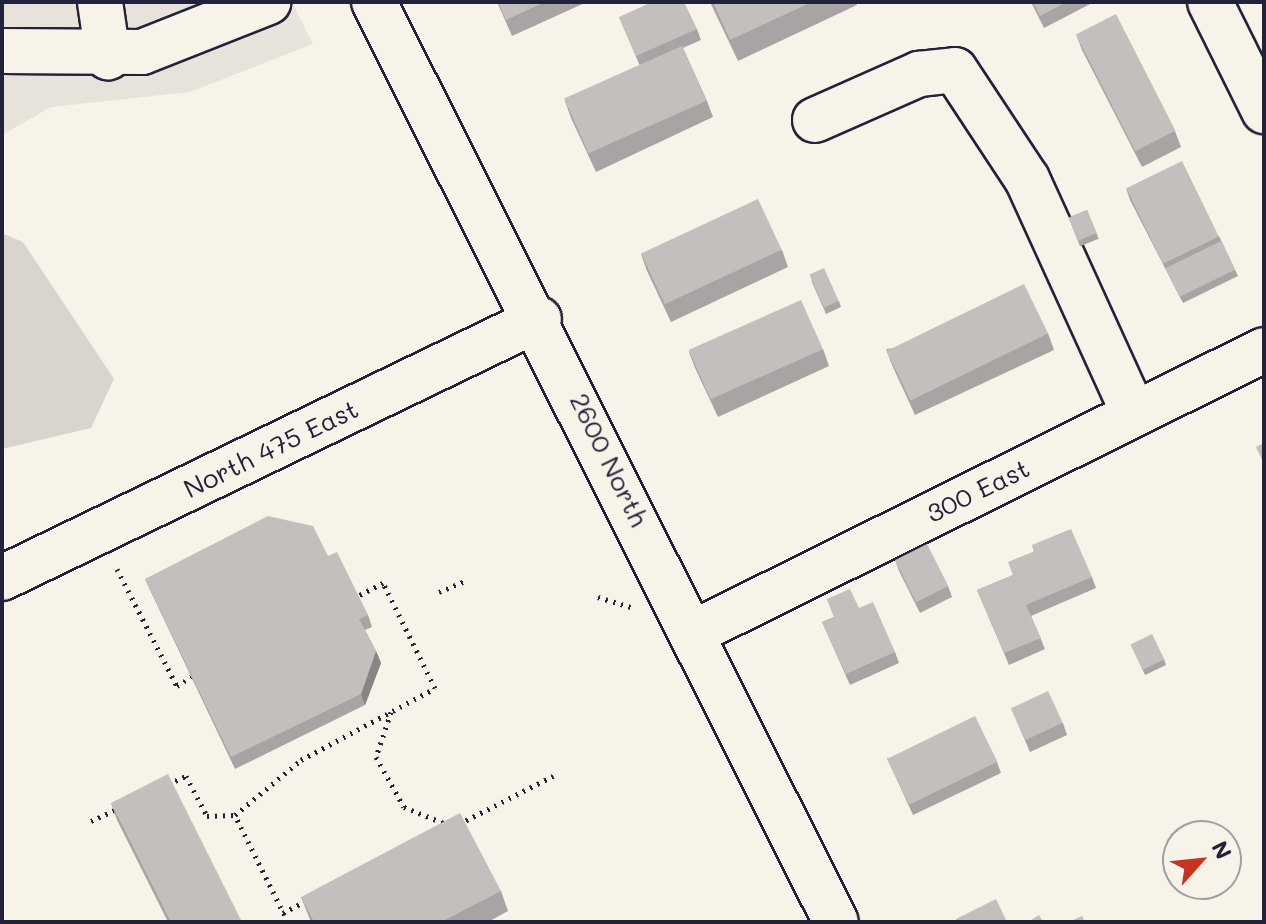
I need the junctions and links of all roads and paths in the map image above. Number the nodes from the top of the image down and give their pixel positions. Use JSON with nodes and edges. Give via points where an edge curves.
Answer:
{"nodes":[{"id":1,"x":100,"y":2,"type":"edge"},
{"id":2,"x":268,"y":2,"type":"edge"},
{"id":3,"x":374,"y":2,"type":"edge"},
{"id":4,"x":1210,"y":2,"type":"edge"},
{"id":5,"x":2,"y":51,"type":"edge"},
{"id":6,"x":108,"y":57,"type":"junction"},
{"id":7,"x":1264,"y":111,"type":"edge"},
{"id":8,"x":815,"y":120,"type":"dead end"},
{"id":9,"x":539,"y":319,"type":"junction"},
{"id":10,"x":1264,"y":350,"type":"edge"},
{"id":11,"x":1134,"y":414,"type":"junction"},
{"id":12,"x":117,"y":569,"type":"dead end"},
{"id":13,"x":2,"y":578,"type":"edge"},
{"id":14,"x":467,"y":580,"type":"dead end"},
{"id":15,"x":439,"y":592,"type":"dead end"},
{"id":16,"x":358,"y":596,"type":"edge"},
{"id":17,"x":598,"y":597,"type":"dead end"},
{"id":18,"x":642,"y":611,"type":"dead end"},
{"id":19,"x":693,"y":633,"type":"junction"},
{"id":20,"x":191,"y":677,"type":"edge"},
{"id":21,"x":391,"y":711,"type":"junction"},
{"id":22,"x":553,"y":776,"type":"dead end"},
{"id":23,"x":159,"y":789,"type":"edge"},
{"id":24,"x":132,"y":802,"type":"edge"},
{"id":25,"x":235,"y":815,"type":"junction"},
{"id":26,"x":91,"y":821,"type":"dead end"},
{"id":27,"x":453,"y":827,"type":"junction"},
{"id":28,"x":439,"y":834,"type":"edge"},
{"id":29,"x":312,"y":898,"type":"edge"},
{"id":30,"x":283,"y":913,"type":"junction"},
{"id":31,"x":288,"y":922,"type":"edge"},
{"id":32,"x":836,"y":922,"type":"edge"}],
"edges":[{"from":1,"to":6,"type":"street"},
{"from":2,"to":6,"type":"street","via":[[176,43]]},
{"from":3,"to":9,"type":"street","name":"2600 North"},
{"from":4,"to":7,"type":"street"},
{"from":5,"to":6,"type":"street"},
{"from":8,"to":11,"type":"street","via":[[919,74],[955,70],[1027,179]]},
{"from":9,"to":13,"type":"street","name":"North 475 East"},
{"from":9,"to":19,"type":"street","name":"2600 North"},
{"from":10,"to":11,"type":"street","name":"300 East"},
{"from":11,"to":19,"type":"street","name":"300 East"},
{"from":12,"to":20,"type":"path","via":[[177,686]]},
{"from":14,"to":15,"type":"path"},
{"from":16,"to":21,"type":"path","via":[[383,583],[435,688]]},
{"from":17,"to":18,"type":"path"},
{"from":19,"to":32,"type":"street","name":"2600 North"},
{"from":21,"to":25,"type":"path","via":[[301,760]]},
{"from":21,"to":27,"type":"path","via":[[376,757],[404,807]]},
{"from":22,"to":27,"type":"path"},
{"from":23,"to":25,"type":"path","via":[[186,776],[207,816]]},
{"from":24,"to":26,"type":"path"},
{"from":25,"to":30,"type":"path"},
{"from":27,"to":28,"type":"path"},
{"from":29,"to":30,"type":"path"},
{"from":30,"to":31,"type":"path"}]}
